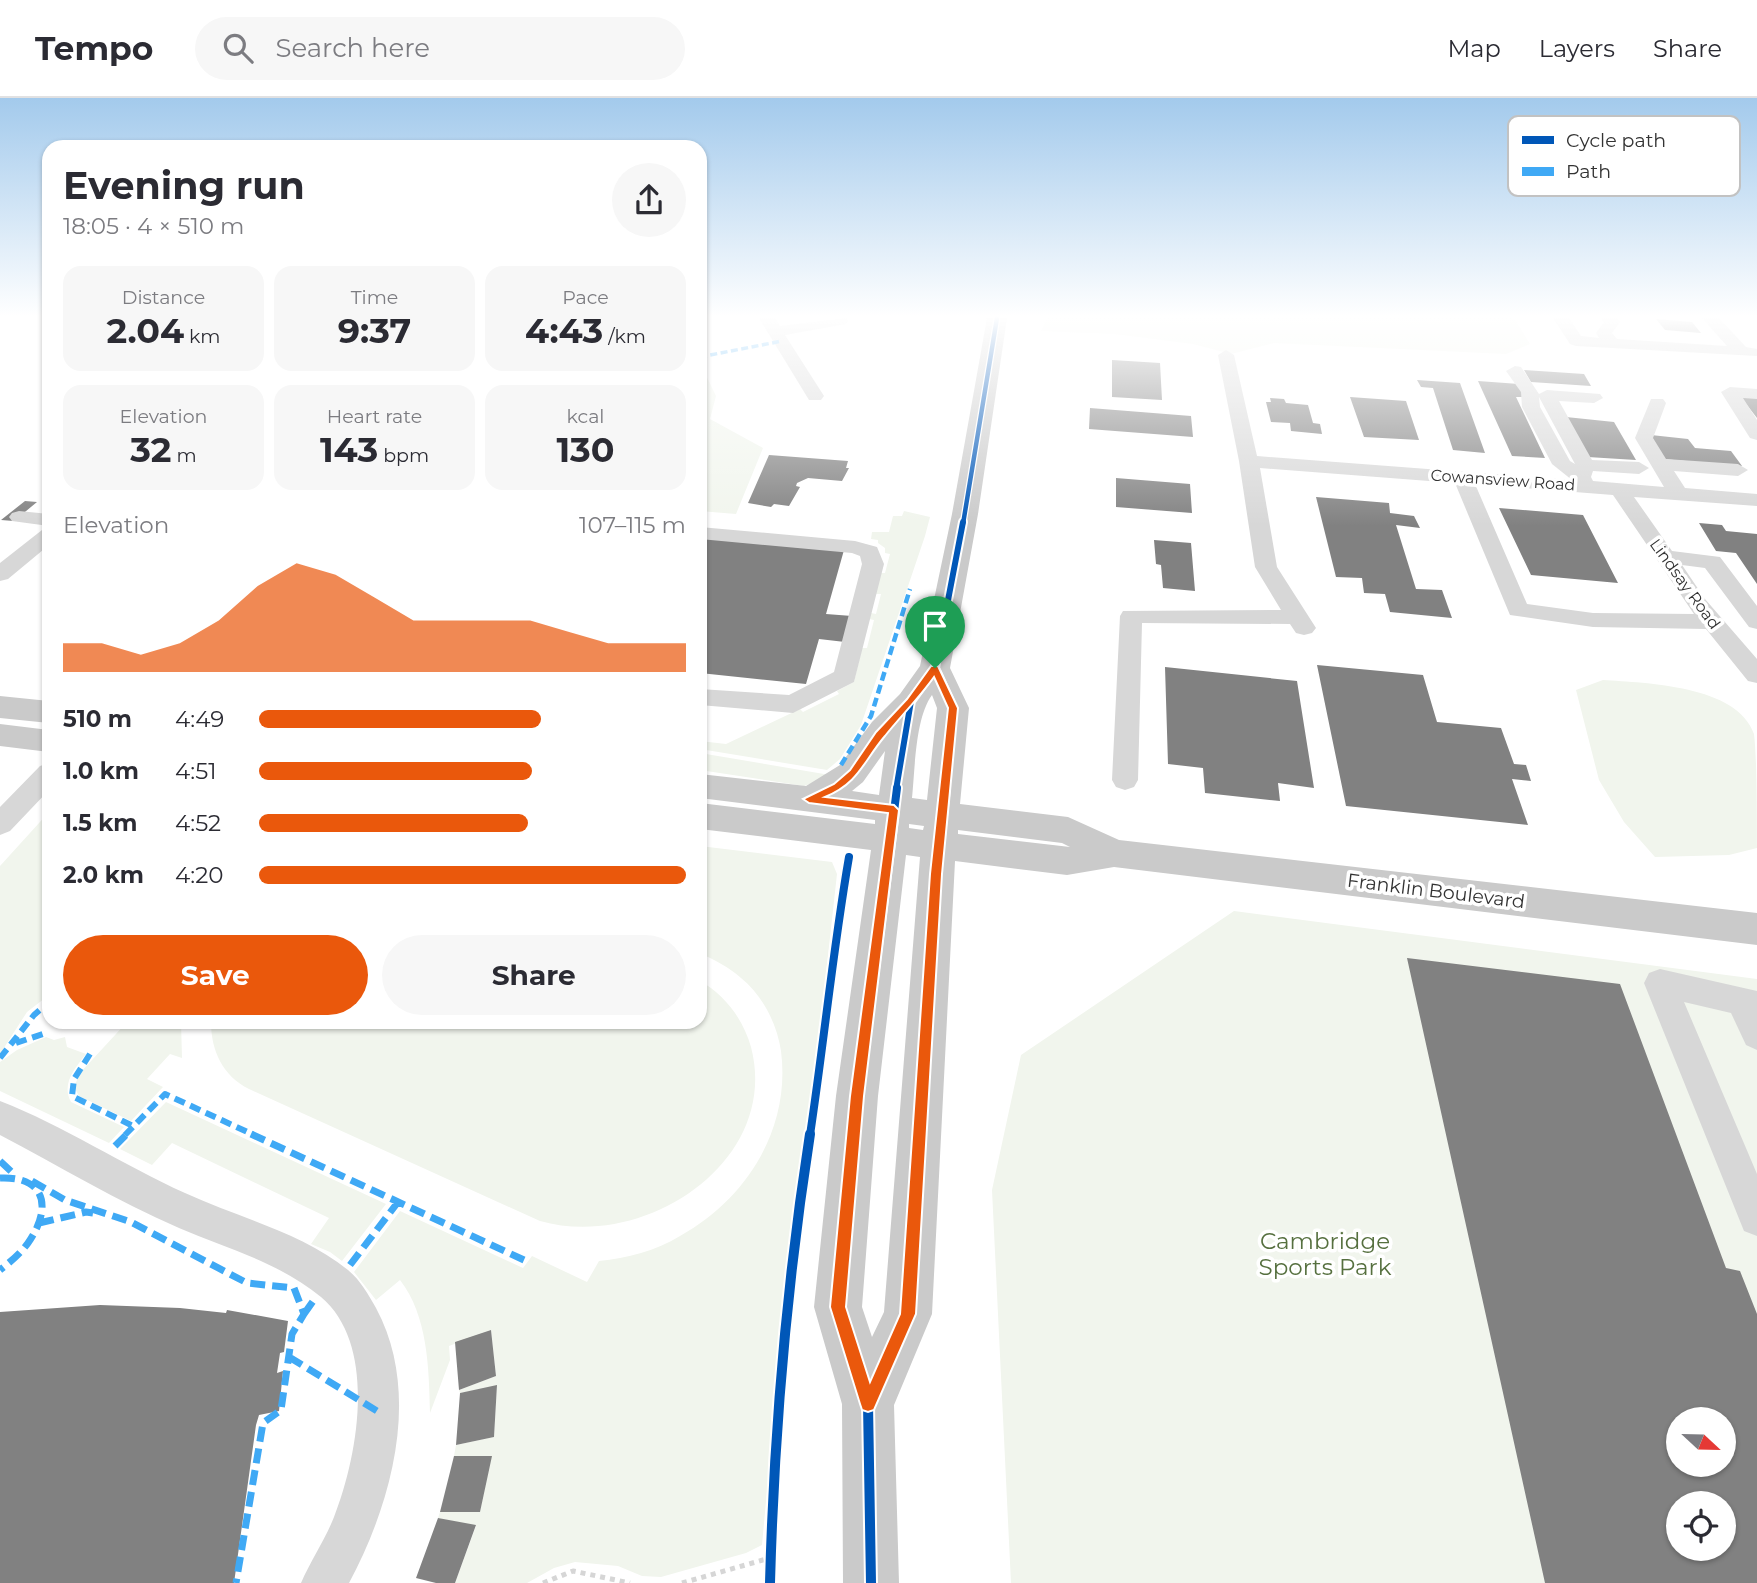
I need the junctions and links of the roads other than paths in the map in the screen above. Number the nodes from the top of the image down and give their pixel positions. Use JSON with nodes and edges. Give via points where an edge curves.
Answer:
{"nodes":[{"id":1,"x":810,"y":387,"type":"edge"},
{"id":2,"x":986,"y":387,"type":"edge"},
{"id":3,"x":1233,"y":387,"type":"edge"},
{"id":4,"x":1527,"y":387,"type":"edge"},
{"id":5,"x":1757,"y":394,"type":"edge"},
{"id":6,"x":815,"y":396,"type":"dead end"},
{"id":7,"x":1594,"y":398,"type":"dead end"},
{"id":8,"x":1657,"y":403,"type":"dead end"},
{"id":9,"x":1757,"y":434,"type":"edge"},
{"id":10,"x":1249,"y":461,"type":"junction"},
{"id":11,"x":1660,"y":464,"type":"junction"},
{"id":12,"x":1639,"y":468,"type":"dead end"},
{"id":13,"x":1738,"y":470,"type":"dead end"},
{"id":14,"x":1584,"y":476,"type":"junction"},
{"id":15,"x":1462,"y":477,"type":"junction"},
{"id":16,"x":1619,"y":489,"type":"junction"},
{"id":17,"x":1678,"y":494,"type":"junction"},
{"id":18,"x":1757,"y":500,"type":"edge"},
{"id":19,"x":19,"y":517,"type":"dead end"},
{"id":20,"x":42,"y":519,"type":"edge"},
{"id":21,"x":707,"y":534,"type":"edge"},
{"id":22,"x":42,"y":540,"type":"edge"},
{"id":23,"x":1665,"y":557,"type":"junction"},
{"id":24,"x":0,"y":574,"type":"edge"},
{"id":25,"x":1712,"y":622,"type":"junction"},
{"id":26,"x":1757,"y":622,"type":"edge"},
{"id":27,"x":1748,"y":654,"type":"edge"},
{"id":28,"x":935,"y":668,"type":"junction"},
{"id":29,"x":1757,"y":675,"type":"edge"},
{"id":30,"x":707,"y":697,"type":"edge"},
{"id":31,"x":911,"y":701,"type":"junction"},
{"id":32,"x":0,"y":707,"type":"edge"},
{"id":33,"x":42,"y":711,"type":"edge"},
{"id":34,"x":0,"y":735,"type":"edge"},
{"id":35,"x":42,"y":739,"type":"edge"},
{"id":36,"x":42,"y":780,"type":"edge"},
{"id":37,"x":1125,"y":780,"type":"dead end"},
{"id":38,"x":707,"y":787,"type":"edge"},
{"id":39,"x":809,"y":799,"type":"junction"},
{"id":40,"x":707,"y":816,"type":"edge"},
{"id":41,"x":0,"y":824,"type":"edge"},
{"id":42,"x":892,"y":824,"type":"junction"},
{"id":43,"x":940,"y":830,"type":"junction"},
{"id":44,"x":1757,"y":929,"type":"edge"},
{"id":45,"x":1749,"y":1003,"type":"edge"},
{"id":46,"x":1757,"y":1035,"type":"edge"},
{"id":47,"x":0,"y":1117,"type":"edge"},
{"id":48,"x":1757,"y":1218,"type":"edge"},
{"id":49,"x":868,"y":1404,"type":"junction"},
{"id":50,"x":324,"y":1583,"type":"edge"},
{"id":51,"x":871,"y":1583,"type":"edge"}],
"edges":[{"from":1,"to":6,"type":"street"},
{"from":2,"to":28,"type":"main road"},
{"from":3,"to":10,"type":"street"},
{"from":4,"to":14,"type":"street","via":[[1531,407],[1562,464]]},
{"from":5,"to":9,"type":"street","via":[[1730,392]]},
{"from":7,"to":14,"type":"street","via":[[1547,395]]},
{"from":8,"to":11,"type":"street","via":[[1644,439]]},
{"from":10,"to":15,"type":"street","name":"Cowansview Road"},
{"from":10,"to":37,"type":"street","via":[[1266,567],[1301,623],[1131,616]]},
{"from":11,"to":13,"type":"street"},
{"from":11,"to":17,"type":"street"},
{"from":12,"to":14,"type":"street"},
{"from":14,"to":15,"type":"street","name":"Cowansview Road"},
{"from":14,"to":16,"type":"street","name":"Cowansview Road"},
{"from":15,"to":25,"type":"street","via":[[1518,610],[1593,620]]},
{"from":16,"to":17,"type":"street","name":"Cowansview Road"},
{"from":16,"to":23,"type":"street","name":"Lindsay Road"},
{"from":17,"to":18,"type":"street","name":"Cowansview Road"},
{"from":19,"to":20,"type":"street"},
{"from":21,"to":30,"type":"street","via":[[855,547],[869,552],[873,564],[845,676],[793,704]]},
{"from":22,"to":24,"type":"street"},
{"from":23,"to":25,"type":"street","name":"Lindsay Road"},
{"from":23,"to":26,"type":"street","via":[[1712,562]]},
{"from":25,"to":27,"type":"street","name":"Lindsay Road"},
{"from":27,"to":29,"type":"street","name":"Lindsay Road"},
{"from":28,"to":31,"type":"main road"},
{"from":28,"to":43,"type":"main road","via":[[953,708]]},
{"from":31,"to":39,"type":"main road","via":[[880,734],[854,772],[838,787]]},
{"from":31,"to":42,"type":"main road"},
{"from":32,"to":33,"type":"main road"},
{"from":34,"to":35,"type":"main road"},
{"from":36,"to":41,"type":"street"},
{"from":38,"to":39,"type":"main road","name":"Franklin Boulevard"},
{"from":39,"to":42,"type":"main road","name":"Franklin Boulevard"},
{"from":40,"to":42,"type":"main road","name":"Franklin Boulevard"},
{"from":42,"to":43,"type":"main road","name":"Franklin Boulevard"},
{"from":42,"to":49,"type":"main road","via":[[857,1096],[838,1307]]},
{"from":43,"to":44,"type":"main road","name":"Franklin Boulevard","via":[[1068,861],[1114,853]]},
{"from":43,"to":49,"type":"main road","via":[[908,1314]]},
{"from":45,"to":46,"type":"street"},
{"from":45,"to":48,"type":"street","via":[[1660,983]]},
{"from":47,"to":50,"type":"street","via":[[172,1206],[306,1265],[350,1300],[373,1353],[377,1426],[364,1490],[349,1534]]},
{"from":49,"to":51,"type":"main road"}]}
